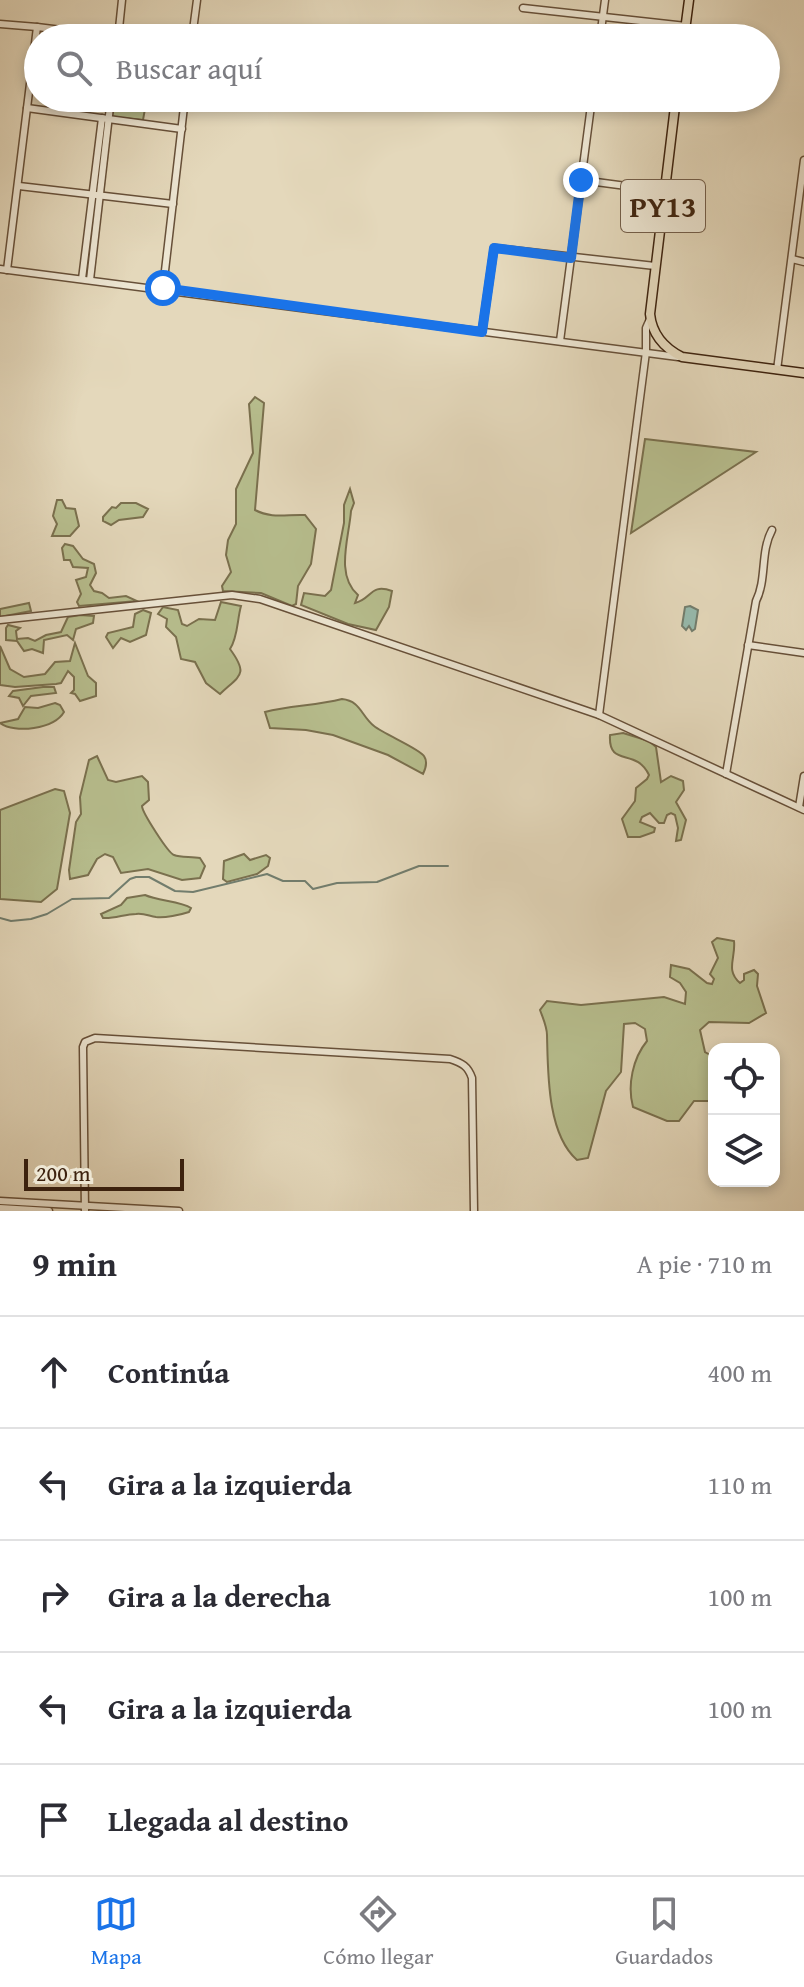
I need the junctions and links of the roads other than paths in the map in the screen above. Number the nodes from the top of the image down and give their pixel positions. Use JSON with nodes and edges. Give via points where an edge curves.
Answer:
{"nodes":[{"id":1,"x":122,"y":0,"type":"edge"},
{"id":2,"x":197,"y":0,"type":"edge"},
{"id":3,"x":605,"y":0,"type":"edge"},
{"id":4,"x":689,"y":0,"type":"edge"},
{"id":5,"x":523,"y":8,"type":"dead end"},
{"id":6,"x":603,"y":17,"type":"junction"},
{"id":7,"x":0,"y":24,"type":"edge"},
{"id":8,"x":119,"y":24,"type":"edge"},
{"id":9,"x":194,"y":24,"type":"edge"},
{"id":10,"x":602,"y":24,"type":"edge"},
{"id":11,"x":668,"y":24,"type":"edge"},
{"id":12,"x":686,"y":24,"type":"edge"},
{"id":13,"x":24,"y":26,"type":"edge"},
{"id":14,"x":27,"y":112,"type":"edge"},
{"id":15,"x":59,"y":112,"type":"edge"},
{"id":16,"x":108,"y":112,"type":"edge"},
{"id":17,"x":184,"y":112,"type":"edge"},
{"id":18,"x":590,"y":112,"type":"edge"},
{"id":19,"x":674,"y":112,"type":"edge"},
{"id":20,"x":106,"y":118,"type":"junction"},
{"id":21,"x":182,"y":129,"type":"junction"},
{"id":22,"x":804,"y":160,"type":"edge"},
{"id":23,"x":581,"y":180,"type":"junction"},
{"id":24,"x":19,"y":186,"type":"junction"},
{"id":25,"x":664,"y":191,"type":"junction"},
{"id":26,"x":96,"y":195,"type":"junction"},
{"id":27,"x":173,"y":204,"type":"junction"},
{"id":28,"x":571,"y":258,"type":"junction"},
{"id":29,"x":792,"y":259,"type":"junction"},
{"id":30,"x":804,"y":262,"type":"edge"},
{"id":31,"x":655,"y":266,"type":"junction"},
{"id":32,"x":3,"y":270,"type":"edge"},
{"id":33,"x":86,"y":279,"type":"junction"},
{"id":34,"x":163,"y":288,"type":"junction"},
{"id":35,"x":650,"y":319,"type":"junction"},
{"id":36,"x":482,"y":332,"type":"junction"},
{"id":37,"x":560,"y":341,"type":"junction"},
{"id":38,"x":646,"y":352,"type":"junction"},
{"id":39,"x":682,"y":357,"type":"junction"},
{"id":40,"x":777,"y":370,"type":"junction"},
{"id":41,"x":804,"y":373,"type":"edge"},
{"id":42,"x":761,"y":529,"type":"dead end"},
{"id":43,"x":772,"y":530,"type":"dead end"},
{"id":44,"x":767,"y":540,"type":"junction"},
{"id":45,"x":0,"y":620,"type":"edge"},
{"id":46,"x":748,"y":645,"type":"junction"},
{"id":47,"x":804,"y":653,"type":"edge"},
{"id":48,"x":599,"y":715,"type":"junction"},
{"id":49,"x":726,"y":774,"type":"junction"},
{"id":50,"x":804,"y":776,"type":"edge"},
{"id":51,"x":802,"y":808,"type":"edge"},
{"id":52,"x":0,"y":1201,"type":"edge"},
{"id":53,"x":0,"y":1208,"type":"edge"},
{"id":54,"x":85,"y":1208,"type":"edge"},
{"id":55,"x":49,"y":1211,"type":"edge"},
{"id":56,"x":179,"y":1211,"type":"edge"},
{"id":57,"x":474,"y":1211,"type":"edge"}],
"edges":[{"from":1,"to":8,"type":"street"},
{"from":2,"to":9,"type":"street"},
{"from":3,"to":6,"type":"street"},
{"from":4,"to":12,"type":"highway"},
{"from":5,"to":6,"type":"street"},
{"from":6,"to":10,"type":"street"},
{"from":6,"to":11,"type":"street"},
{"from":7,"to":13,"type":"street"},
{"from":14,"to":24,"type":"street"},
{"from":15,"to":20,"type":"street"},
{"from":16,"to":20,"type":"street"},
{"from":17,"to":21,"type":"street"},
{"from":18,"to":23,"type":"street"},
{"from":19,"to":25,"type":"highway","number":"PY13"},
{"from":20,"to":21,"type":"street"},
{"from":20,"to":26,"type":"street"},
{"from":21,"to":27,"type":"street"},
{"from":22,"to":29,"type":"street"},
{"from":23,"to":25,"type":"street"},
{"from":23,"to":28,"type":"street"},
{"from":24,"to":26,"type":"street"},
{"from":24,"to":32,"type":"street"},
{"from":25,"to":31,"type":"highway","number":"PY13"},
{"from":26,"to":27,"type":"street"},
{"from":26,"to":33,"type":"street"},
{"from":27,"to":34,"type":"street"},
{"from":28,"to":31,"type":"street"},
{"from":28,"to":36,"type":"street","via":[[494,248]]},
{"from":28,"to":37,"type":"street"},
{"from":29,"to":30,"type":"street"},
{"from":29,"to":40,"type":"street"},
{"from":31,"to":35,"type":"highway","number":"PY13"},
{"from":32,"to":33,"type":"street"},
{"from":33,"to":34,"type":"street"},
{"from":34,"to":36,"type":"street"},
{"from":35,"to":38,"type":"street"},
{"from":35,"to":39,"type":"highway","via":[[663,343]]},
{"from":36,"to":37,"type":"street"},
{"from":37,"to":38,"type":"street"},
{"from":38,"to":39,"type":"street"},
{"from":38,"to":48,"type":"street"},
{"from":39,"to":40,"type":"highway"},
{"from":40,"to":41,"type":"highway"},
{"from":42,"to":44,"type":"street"},
{"from":43,"to":44,"type":"street"},
{"from":44,"to":46,"type":"street"},
{"from":45,"to":48,"type":"street","via":[[232,595],[260,599]]},
{"from":46,"to":47,"type":"street"},
{"from":46,"to":49,"type":"street"},
{"from":48,"to":49,"type":"street"},
{"from":49,"to":51,"type":"street"},
{"from":50,"to":51,"type":"street"},
{"from":52,"to":54,"type":"street"},
{"from":53,"to":55,"type":"street"},
{"from":54,"to":56,"type":"street"},
{"from":54,"to":57,"type":"street","via":[[83,1047],[95,1038],[462,1063],[472,1078]]}]}
